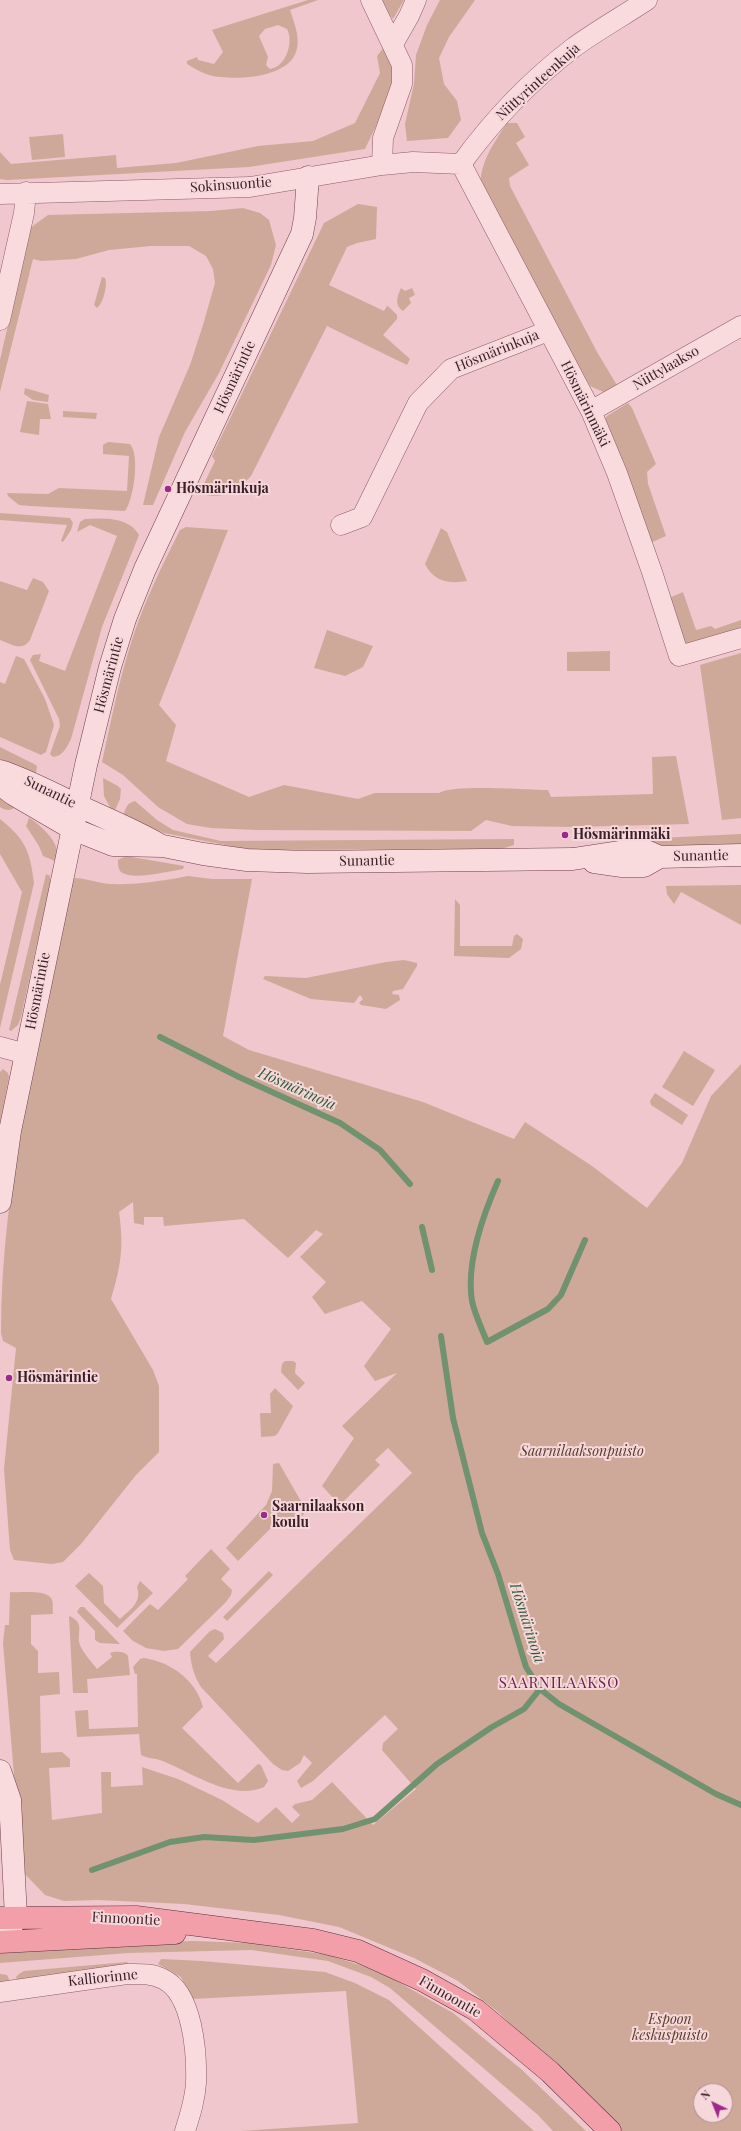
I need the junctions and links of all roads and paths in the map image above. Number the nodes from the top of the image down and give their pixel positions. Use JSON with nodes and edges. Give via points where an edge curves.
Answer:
{"nodes":[{"id":1,"x":371,"y":0,"type":"edge"},
{"id":2,"x":416,"y":0,"type":"edge"},
{"id":3,"x":647,"y":0,"type":"edge"},
{"id":4,"x":393,"y":44,"type":"junction"},
{"id":5,"x":461,"y":164,"type":"junction"},
{"id":6,"x":382,"y":165,"type":"junction"},
{"id":7,"x":308,"y":177,"type":"junction"},
{"id":8,"x":26,"y":192,"type":"junction"},
{"id":9,"x":0,"y":194,"type":"edge"},
{"id":10,"x":0,"y":320,"type":"edge"},
{"id":11,"x":741,"y":326,"type":"edge"},
{"id":12,"x":548,"y":331,"type":"junction"},
{"id":13,"x":591,"y":411,"type":"junction"},
{"id":14,"x":341,"y":525,"type":"dead end"},
{"id":15,"x":741,"y":638,"type":"edge"},
{"id":16,"x":0,"y":771,"type":"edge"},
{"id":17,"x":0,"y":784,"type":"edge"},
{"id":18,"x":78,"y":806,"type":"junction"},
{"id":19,"x":73,"y":829,"type":"junction"},
{"id":20,"x":163,"y":846,"type":"junction"},
{"id":21,"x":741,"y":855,"type":"edge"},
{"id":22,"x":0,"y":1047,"type":"edge"},
{"id":23,"x":26,"y":1054,"type":"junction"},
{"id":24,"x":1,"y":1197,"type":"edge"},
{"id":25,"x":0,"y":1771,"type":"edge"},
{"id":26,"x":8,"y":1917,"type":"edge"},
{"id":27,"x":252,"y":1931,"type":"junction"},
{"id":28,"x":2,"y":1939,"type":"edge"},
{"id":29,"x":0,"y":1992,"type":"edge"},
{"id":30,"x":185,"y":2131,"type":"edge"},
{"id":31,"x":610,"y":2131,"type":"edge"}],
"edges":[{"from":1,"to":4,"type":"street"},
{"from":2,"to":4,"type":"street"},
{"from":3,"to":5,"type":"street","name":"Niittyrinteenkuja","via":[[573,48],[544,73],[508,105]]},
{"from":4,"to":6,"type":"street","via":[[402,65],[402,84],[382,138]]},
{"from":5,"to":6,"type":"street","name":"Sokinsuontie","via":[[413,162]]},
{"from":5,"to":12,"type":"street","name":"Hösmärinmäki"},
{"from":6,"to":7,"type":"street","name":"Sokinsuontie"},
{"from":7,"to":8,"type":"street","name":"Sokinsuontie","via":[[250,187]]},
{"from":7,"to":18,"type":"street","name":"Hösmärintie","via":[[306,218],[302,234],[145,570],[125,619],[110,667]]},
{"from":8,"to":9,"type":"street","name":"Sokinsuontie"},
{"from":8,"to":10,"type":"street","via":[[24,213]]},
{"from":11,"to":13,"type":"street","name":"Niittylaakso"},
{"from":12,"to":13,"type":"street","name":"Hösmärinmäki"},
{"from":12,"to":14,"type":"street","name":"Hösmärinkuja","via":[[451,369],[418,403],[362,516]]},
{"from":13,"to":15,"type":"street","name":"Hösmärinmäki","via":[[627,502],[679,656]]},
{"from":16,"to":18,"type":"street","name":"Sunantie","via":[[22,778]]},
{"from":17,"to":19,"type":"street","name":"Sunantie"},
{"from":18,"to":19,"type":"street","name":"Hösmärintie"},
{"from":18,"to":20,"type":"street","name":"Sunantie"},
{"from":19,"to":20,"type":"street","name":"Sunantie","via":[[113,845]]},
{"from":19,"to":23,"type":"street","name":"Hösmärintie"},
{"from":20,"to":21,"type":"street","name":"Sunantie","via":[[254,860],[307,862],[573,859],[632,850],[644,850],[660,857]]},
{"from":22,"to":23,"type":"street"},
{"from":23,"to":24,"type":"street","name":"Hösmärintie","via":[[10,1131]]},
{"from":25,"to":26,"type":"street","via":[[10,1800]]},
{"from":26,"to":27,"type":"main road","name":"Finnoontie","via":[[136,1918]]},
{"from":26,"to":28,"type":"street"},
{"from":27,"to":28,"type":"main road","name":"Finnoontie"},
{"from":27,"to":31,"type":"main road","name":"Finnoontie","via":[[314,1940],[358,1951],[422,1980],[476,2010],[550,2072]]},
{"from":29,"to":30,"type":"street","name":"Kalliorinne","via":[[127,1974],[148,1974],[164,1979],[177,1991],[192,2025],[196,2082],[192,2110]]}]}
